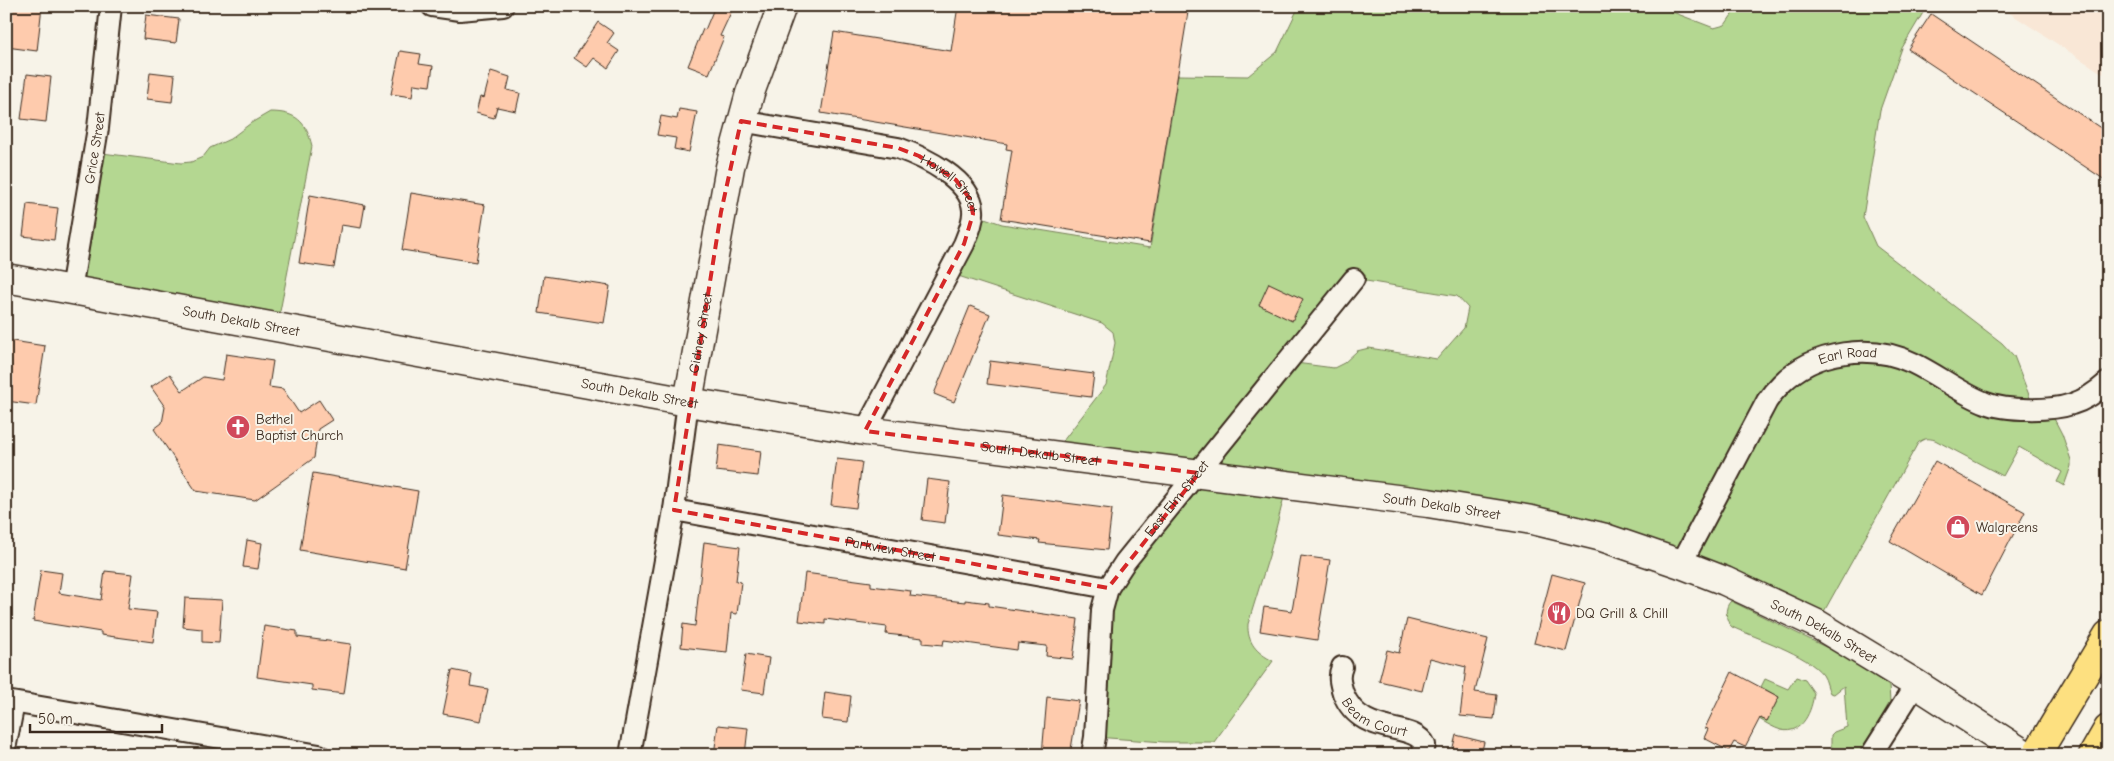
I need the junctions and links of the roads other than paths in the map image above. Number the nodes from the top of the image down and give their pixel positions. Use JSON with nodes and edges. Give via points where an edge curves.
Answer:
{"nodes":[{"id":1,"x":110,"y":6,"type":"edge"},
{"id":2,"x":432,"y":6,"type":"edge"},
{"id":3,"x":504,"y":6,"type":"edge"},
{"id":4,"x":782,"y":6,"type":"edge"},
{"id":5,"x":741,"y":121,"type":"junction"},
{"id":6,"x":6,"y":278,"type":"edge"},
{"id":7,"x":1354,"y":279,"type":"dead end"},
{"id":8,"x":71,"y":290,"type":"junction"},
{"id":9,"x":2108,"y":382,"type":"edge"},
{"id":10,"x":688,"y":402,"type":"junction"},
{"id":11,"x":865,"y":431,"type":"junction"},
{"id":12,"x":1199,"y":473,"type":"junction"},
{"id":13,"x":674,"y":510,"type":"junction"},
{"id":14,"x":1681,"y":564,"type":"junction"},
{"id":15,"x":1108,"y":588,"type":"junction"},
{"id":16,"x":2108,"y":635,"type":"edge"},
{"id":17,"x":1342,"y":666,"type":"dead end"},
{"id":18,"x":1916,"y":684,"type":"junction"},
{"id":19,"x":10,"y":702,"type":"edge"},
{"id":20,"x":2108,"y":729,"type":"edge"},
{"id":21,"x":6,"y":744,"type":"edge"},
{"id":22,"x":319,"y":755,"type":"edge"},
{"id":23,"x":630,"y":755,"type":"edge"},
{"id":24,"x":1092,"y":755,"type":"edge"},
{"id":25,"x":1422,"y":755,"type":"edge"},
{"id":26,"x":1871,"y":755,"type":"edge"},
{"id":27,"x":2026,"y":755,"type":"edge"},
{"id":28,"x":2036,"y":755,"type":"edge"},
{"id":29,"x":2093,"y":755,"type":"edge"}],
"edges":[{"from":1,"to":8,"type":"street","name":"Grice Street","via":[[98,128]]},
{"from":2,"to":3,"type":"street","via":[[460,10]]},
{"from":4,"to":5,"type":"main road","name":"Gidney Street"},
{"from":5,"to":10,"type":"main road","name":"Gidney Street","via":[[721,212]]},
{"from":5,"to":11,"type":"street","name":"Howell Street","via":[[898,148],[945,172],[956,180],[970,199],[973,214],[964,244]]},
{"from":6,"to":8,"type":"main road","name":"South Dekalb Street"},
{"from":7,"to":12,"type":"street","name":"East Elm Street"},
{"from":8,"to":10,"type":"main road","name":"South Dekalb Street"},
{"from":9,"to":14,"type":"street","name":"Earl Road","via":[[2071,405],[2002,408],[1972,397],[1916,365],[1890,355],[1844,352],[1823,358],[1787,379],[1767,401]]},
{"from":10,"to":11,"type":"main road","name":"South Dekalb Street"},
{"from":10,"to":13,"type":"street","name":"Gidney Street"},
{"from":11,"to":12,"type":"main road","name":"South Dekalb Street"},
{"from":12,"to":14,"type":"main road","name":"South Dekalb Street","via":[[1532,520],[1602,537]]},
{"from":12,"to":15,"type":"street","name":"East Elm Street","via":[[1125,562]]},
{"from":13,"to":15,"type":"street","name":"Parkview Street"},
{"from":13,"to":23,"type":"street","name":"Gidney Street"},
{"from":14,"to":18,"type":"main road","name":"South Dekalb Street","via":[[1817,624]]},
{"from":15,"to":24,"type":"street","name":"East Elm Street","via":[[1102,610]]},
{"from":16,"to":28,"type":"highway"},
{"from":17,"to":25,"type":"street","name":"Beam Court","via":[[1340,682],[1348,704],[1366,721],[1419,736],[1426,745]]},
{"from":18,"to":26,"type":"street"},
{"from":18,"to":27,"type":"main road","name":"South Dekalb Street"},
{"from":19,"to":21,"type":"street"},
{"from":19,"to":22,"type":"street"},
{"from":20,"to":29,"type":"highway"}]}
